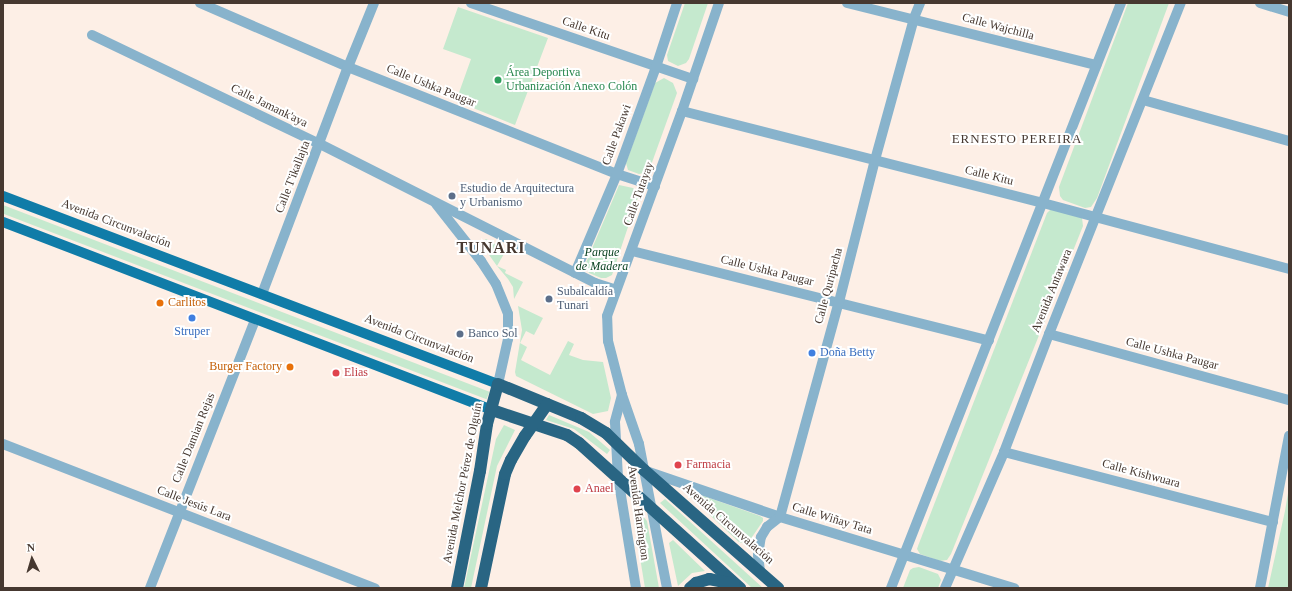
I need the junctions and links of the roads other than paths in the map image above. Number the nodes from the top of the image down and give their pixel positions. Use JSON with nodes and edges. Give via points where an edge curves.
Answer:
{"nodes":[{"id":1,"x":200,"y":3,"type":"edge"},
{"id":2,"x":374,"y":3,"type":"edge"},
{"id":3,"x":471,"y":3,"type":"edge"},
{"id":4,"x":677,"y":3,"type":"edge"},
{"id":5,"x":719,"y":3,"type":"edge"},
{"id":6,"x":847,"y":3,"type":"edge"},
{"id":7,"x":920,"y":3,"type":"edge"},
{"id":8,"x":1121,"y":3,"type":"edge"},
{"id":9,"x":1181,"y":3,"type":"edge"},
{"id":10,"x":1260,"y":3,"type":"edge"},
{"id":11,"x":1289,"y":12,"type":"edge"},
{"id":12,"x":914,"y":18,"type":"junction"},
{"id":13,"x":92,"y":35,"type":"dead end"},
{"id":14,"x":1096,"y":65,"type":"junction"},
{"id":15,"x":348,"y":67,"type":"junction"},
{"id":16,"x":656,"y":67,"type":"junction"},
{"id":17,"x":692,"y":79,"type":"junction"},
{"id":18,"x":1143,"y":100,"type":"junction"},
{"id":19,"x":682,"y":111,"type":"junction"},
{"id":20,"x":1289,"y":141,"type":"edge"},
{"id":21,"x":320,"y":144,"type":"junction"},
{"id":22,"x":875,"y":160,"type":"junction"},
{"id":23,"x":616,"y":174,"type":"junction"},
{"id":24,"x":655,"y":186,"type":"junction"},
{"id":25,"x":3,"y":196,"type":"edge"},
{"id":26,"x":434,"y":201,"type":"junction"},
{"id":27,"x":1043,"y":203,"type":"junction"},
{"id":28,"x":1097,"y":217,"type":"junction"},
{"id":29,"x":3,"y":222,"type":"edge"},
{"id":30,"x":632,"y":251,"type":"junction"},
{"id":31,"x":1289,"y":269,"type":"edge"},
{"id":32,"x":576,"y":273,"type":"junction"},
{"id":33,"x":616,"y":290,"type":"junction"},
{"id":34,"x":262,"y":294,"type":"junction"},
{"id":35,"x":839,"y":302,"type":"junction"},
{"id":36,"x":255,"y":320,"type":"junction"},
{"id":37,"x":1048,"y":334,"type":"junction"},
{"id":38,"x":989,"y":341,"type":"junction"},
{"id":39,"x":498,"y":384,"type":"junction"},
{"id":40,"x":622,"y":395,"type":"junction"},
{"id":41,"x":1289,"y":400,"type":"edge"},
{"id":42,"x":547,"y":404,"type":"junction"},
{"id":43,"x":492,"y":410,"type":"junction"},
{"id":44,"x":533,"y":424,"type":"junction"},
{"id":45,"x":1289,"y":436,"type":"edge"},
{"id":46,"x":617,"y":442,"type":"junction"},
{"id":47,"x":3,"y":444,"type":"edge"},
{"id":48,"x":1004,"y":452,"type":"junction"},
{"id":49,"x":644,"y":470,"type":"junction"},
{"id":50,"x":618,"y":477,"type":"junction"},
{"id":51,"x":650,"y":507,"type":"junction"},
{"id":52,"x":178,"y":512,"type":"junction"},
{"id":53,"x":780,"y":517,"type":"junction"},
{"id":54,"x":1272,"y":522,"type":"junction"},
{"id":55,"x":904,"y":556,"type":"junction"},
{"id":56,"x":952,"y":570,"type":"junction"},
{"id":57,"x":760,"y":571,"type":"junction"},
{"id":58,"x":739,"y":587,"type":"edge"},
{"id":59,"x":1008,"y":587,"type":"edge"},
{"id":60,"x":150,"y":588,"type":"edge"},
{"id":61,"x":375,"y":588,"type":"edge"},
{"id":62,"x":457,"y":588,"type":"edge"},
{"id":63,"x":481,"y":588,"type":"edge"},
{"id":64,"x":636,"y":588,"type":"edge"},
{"id":65,"x":667,"y":588,"type":"edge"},
{"id":66,"x":690,"y":588,"type":"edge"},
{"id":67,"x":778,"y":588,"type":"edge"},
{"id":68,"x":891,"y":588,"type":"edge"},
{"id":69,"x":946,"y":588,"type":"edge"},
{"id":70,"x":1260,"y":588,"type":"edge"}],
"edges":[{"from":1,"to":15,"type":"street","name":"Calle Ushka Paugar"},
{"from":2,"to":15,"type":"street","name":"Calle T'ikallajta"},
{"from":3,"to":16,"type":"street","name":"Calle Kitu"},
{"from":4,"to":16,"type":"street","name":"Calle Pakawi"},
{"from":5,"to":17,"type":"street","name":"Calle Tutayay"},
{"from":6,"to":12,"type":"street","name":"Calle Wajchilla"},
{"from":7,"to":12,"type":"street","name":"Calle Quripacha"},
{"from":8,"to":14,"type":"street"},
{"from":9,"to":18,"type":"street","name":"Avenida Antawara"},
{"from":10,"to":11,"type":"street"},
{"from":12,"to":14,"type":"street","name":"Calle Wajchilla"},
{"from":12,"to":22,"type":"street","name":"Calle Quripacha"},
{"from":13,"to":21,"type":"street","name":"Calle Jamank'aya"},
{"from":14,"to":27,"type":"street"},
{"from":15,"to":21,"type":"street","name":"Calle T'ikallajta"},
{"from":15,"to":23,"type":"street","name":"Calle Ushka Paugar"},
{"from":16,"to":17,"type":"street","name":"Calle Kitu"},
{"from":16,"to":23,"type":"street","name":"Calle Pakawi"},
{"from":17,"to":19,"type":"street","name":"Calle Tutayay"},
{"from":18,"to":20,"type":"street"},
{"from":18,"to":28,"type":"street","name":"Avenida Antawara"},
{"from":19,"to":22,"type":"street","name":"Calle Kitu"},
{"from":19,"to":24,"type":"street","name":"Calle Tutayay"},
{"from":21,"to":26,"type":"street","name":"Calle Jamank'aya"},
{"from":21,"to":34,"type":"street","name":"Calle T'ikallajta"},
{"from":22,"to":27,"type":"street","name":"Calle Kitu"},
{"from":22,"to":35,"type":"street","name":"Calle Quripacha"},
{"from":23,"to":24,"type":"street","name":"Calle Ushka Paugar"},
{"from":23,"to":32,"type":"street","name":"Calle Pakawi"},
{"from":24,"to":30,"type":"street","name":"Calle Tutayay"},
{"from":25,"to":34,"type":"main road","name":"Avenida Circunvalación"},
{"from":26,"to":32,"type":"street","name":"Calle Jamank'aya"},
{"from":26,"to":39,"type":"street","name":"Calle Jamank'aya","via":[[481,261],[496,284],[508,314],[508,339]]},
{"from":27,"to":28,"type":"street","name":"Calle Kitu"},
{"from":27,"to":38,"type":"street"},
{"from":28,"to":31,"type":"street","name":"Calle Kitu"},
{"from":28,"to":37,"type":"street","name":"Avenida Antawara"},
{"from":29,"to":36,"type":"main road"},
{"from":30,"to":33,"type":"street","name":"Calle Tutayay"},
{"from":30,"to":35,"type":"street","name":"Calle Ushka Paugar"},
{"from":32,"to":33,"type":"street","name":"Calle Jamank'aya"},
{"from":33,"to":40,"type":"street","name":"Calle Tutayay","via":[[607,316],[608,341]]},
{"from":34,"to":39,"type":"main road","name":"Avenida Circunvalación"},
{"from":35,"to":38,"type":"street","name":"Calle Ushka Paugar"},
{"from":35,"to":53,"type":"street","name":"Calle Quripacha"},
{"from":36,"to":43,"type":"main road"},
{"from":36,"to":52,"type":"street","name":"Calle Damian Rejas"},
{"from":37,"to":41,"type":"street","name":"Calle Ushka Paugar"},
{"from":37,"to":48,"type":"street","name":"Avenida Antawara"},
{"from":38,"to":55,"type":"street"},
{"from":39,"to":42,"type":"highway","name":"Avenida Circunvalación"},
{"from":39,"to":43,"type":"highway","name":"Avenida Melchor Pérez de Olguín"},
{"from":40,"to":46,"type":"street","name":"Calle Tutayay","via":[[615,422]]},
{"from":40,"to":49,"type":"street","name":"Calle Tutayay","via":[[639,444]]},
{"from":42,"to":44,"type":"highway"},
{"from":42,"to":46,"type":"highway","name":"Avenida Circunvalación","via":[[581,418]]},
{"from":43,"to":44,"type":"highway"},
{"from":43,"to":62,"type":"highway","name":"Avenida Melchor Pérez de Olguín","via":[[487,424]]},
{"from":44,"to":50,"type":"highway","via":[[580,442]]},
{"from":44,"to":63,"type":"highway","via":[[505,474]]},
{"from":45,"to":54,"type":"street"},
{"from":46,"to":49,"type":"highway","name":"Avenida Circunvalación"},
{"from":46,"to":50,"type":"street","name":"Avenida Harrington"},
{"from":47,"to":52,"type":"street","name":"Calle Jesús Lara"},
{"from":48,"to":54,"type":"street","name":"Calle Kishwuara"},
{"from":48,"to":56,"type":"street","name":"Avenida Antawara"},
{"from":49,"to":51,"type":"street","name":"Avenida Harrington"},
{"from":49,"to":53,"type":"street","name":"Calle Wiñay Tata"},
{"from":49,"to":57,"type":"highway","name":"Avenida Circunvalación"},
{"from":50,"to":51,"type":"highway"},
{"from":50,"to":64,"type":"street","name":"Avenida Harrington"},
{"from":51,"to":58,"type":"highway"},
{"from":51,"to":65,"type":"street","name":"Avenida Harrington"},
{"from":52,"to":60,"type":"street","name":"Calle Damian Rejas"},
{"from":52,"to":61,"type":"street","name":"Calle Jesús Lara"},
{"from":53,"to":55,"type":"street","name":"Calle Wiñay Tata"},
{"from":53,"to":57,"type":"street","via":[[761,537],[758,555]]},
{"from":54,"to":70,"type":"street"},
{"from":55,"to":56,"type":"street","name":"Calle Wiñay Tata"},
{"from":55,"to":68,"type":"street"},
{"from":56,"to":59,"type":"street","name":"Calle Wiñay Tata"},
{"from":56,"to":69,"type":"street","name":"Avenida Antawara"},
{"from":57,"to":67,"type":"highway","name":"Avenida Circunvalación"},
{"from":58,"to":66,"type":"highway","via":[[709,579]]}]}
